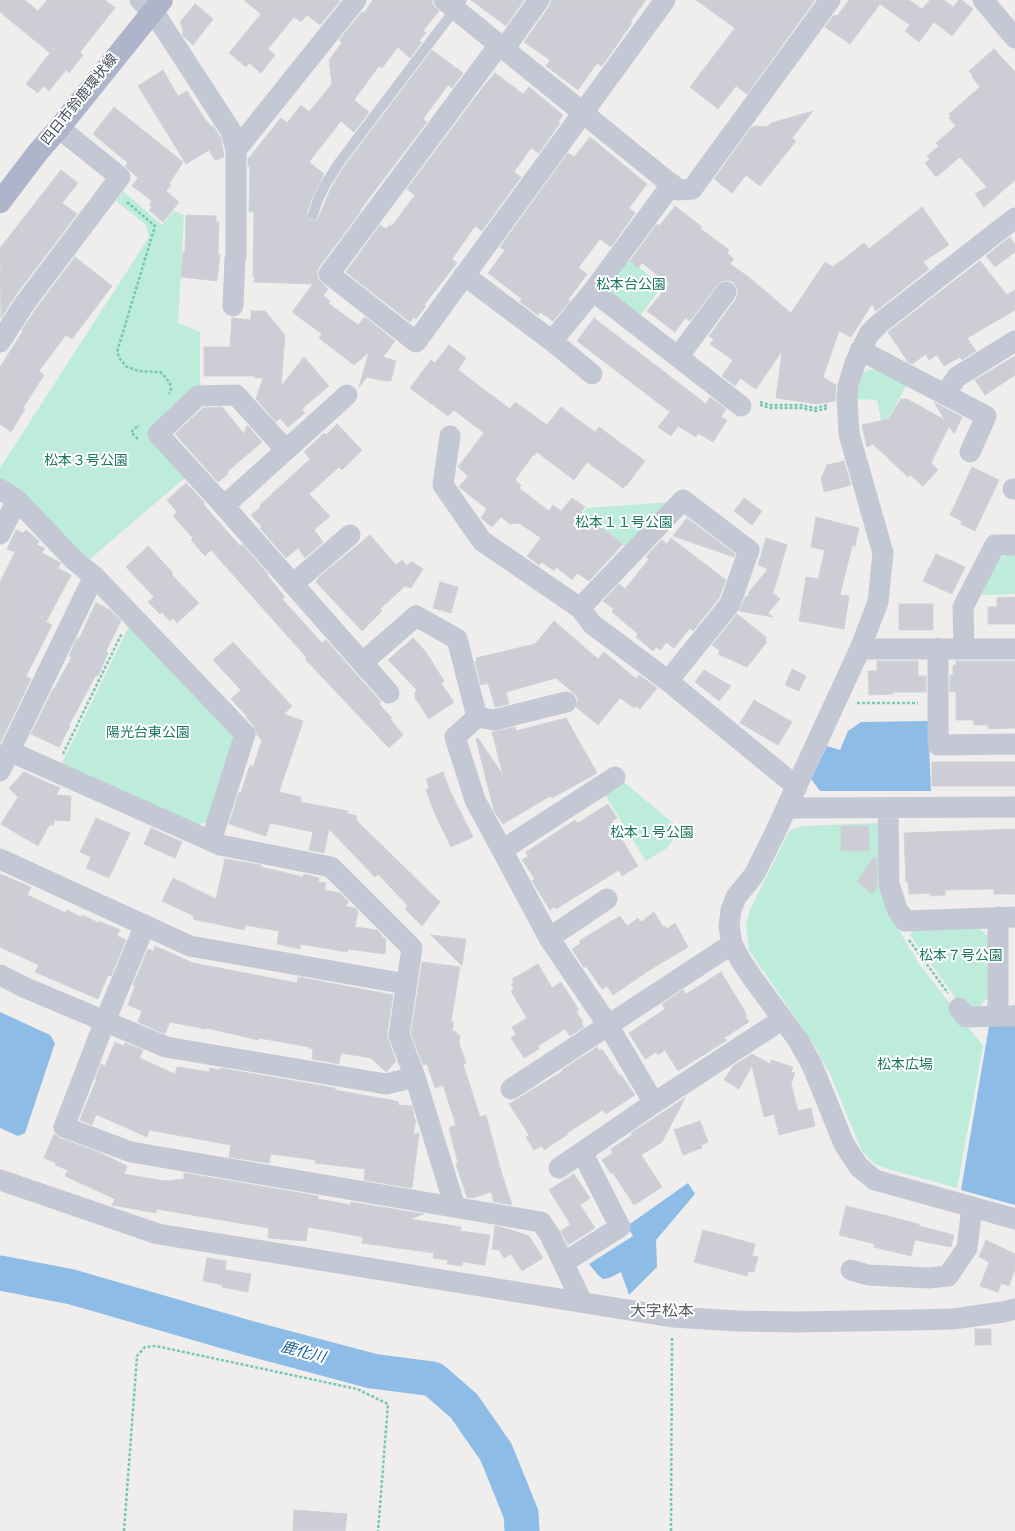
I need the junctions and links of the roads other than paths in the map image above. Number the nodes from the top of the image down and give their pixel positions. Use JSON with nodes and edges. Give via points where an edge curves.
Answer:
{"nodes":[{"id":1,"x":356,"y":0,"type":"edge"},
{"id":2,"x":539,"y":0,"type":"edge"},
{"id":3,"x":665,"y":0,"type":"edge"},
{"id":4,"x":830,"y":0,"type":"edge"},
{"id":5,"x":983,"y":0,"type":"edge"},
{"id":6,"x":454,"y":3,"type":"edge"},
{"id":7,"x":152,"y":4,"type":"edge"},
{"id":8,"x":1015,"y":38,"type":"edge"},
{"id":9,"x":502,"y":47,"type":"junction"},
{"id":10,"x":583,"y":112,"type":"junction"},
{"id":11,"x":59,"y":128,"type":"junction"},
{"id":12,"x":236,"y":150,"type":"junction"},
{"id":13,"x":672,"y":184,"type":"junction"},
{"id":14,"x":0,"y":202,"type":"edge"},
{"id":15,"x":313,"y":215,"type":"dead end"},
{"id":16,"x":1015,"y":218,"type":"edge"},
{"id":17,"x":464,"y":275,"type":"junction"},
{"id":18,"x":593,"y":291,"type":"junction"},
{"id":19,"x":726,"y":292,"type":"dead end"},
{"id":20,"x":233,"y":306,"type":"dead end"},
{"id":21,"x":552,"y":341,"type":"junction"},
{"id":22,"x":1015,"y":341,"type":"edge"},
{"id":23,"x":0,"y":342,"type":"edge"},
{"id":24,"x":860,"y":350,"type":"junction"},
{"id":25,"x":678,"y":357,"type":"junction"},
{"id":26,"x":592,"y":374,"type":"dead end"},
{"id":27,"x":945,"y":394,"type":"junction"},
{"id":28,"x":347,"y":395,"type":"dead end"},
{"id":29,"x":743,"y":403,"type":"road end"},
{"id":30,"x":450,"y":436,"type":"dead end"},
{"id":31,"x":286,"y":450,"type":"junction"},
{"id":32,"x":970,"y":452,"type":"dead end"},
{"id":33,"x":9,"y":494,"type":"edge"},
{"id":34,"x":224,"y":506,"type":"junction"},
{"id":35,"x":0,"y":534,"type":"edge"},
{"id":36,"x":350,"y":535,"type":"dead end"},
{"id":37,"x":1015,"y":545,"type":"edge"},
{"id":38,"x":94,"y":576,"type":"junction"},
{"id":39,"x":293,"y":584,"type":"junction"},
{"id":40,"x":580,"y":608,"type":"junction"},
{"id":41,"x":938,"y":648,"type":"junction"},
{"id":42,"x":860,"y":649,"type":"junction"},
{"id":43,"x":964,"y":649,"type":"junction"},
{"id":44,"x":1015,"y":649,"type":"edge"},
{"id":45,"x":363,"y":662,"type":"junction"},
{"id":46,"x":668,"y":681,"type":"junction"},
{"id":47,"x":390,"y":693,"type":"dead end"},
{"id":48,"x":566,"y":702,"type":"dead end"},
{"id":49,"x":476,"y":717,"type":"junction"},
{"id":50,"x":1015,"y":744,"type":"edge"},
{"id":51,"x":9,"y":751,"type":"junction"},
{"id":52,"x":0,"y":771,"type":"edge"},
{"id":53,"x":615,"y":777,"type":"dead end"},
{"id":54,"x":797,"y":787,"type":"junction"},
{"id":55,"x":1015,"y":807,"type":"edge"},
{"id":56,"x":787,"y":808,"type":"junction"},
{"id":57,"x":888,"y":808,"type":"junction"},
{"id":58,"x":211,"y":841,"type":"junction"},
{"id":59,"x":502,"y":850,"type":"junction"},
{"id":60,"x":0,"y":859,"type":"edge"},
{"id":61,"x":608,"y":899,"type":"dead end"},
{"id":62,"x":1006,"y":917,"type":"edge"},
{"id":63,"x":145,"y":925,"type":"junction"},
{"id":64,"x":549,"y":938,"type":"junction"},
{"id":65,"x":732,"y":944,"type":"junction"},
{"id":66,"x":0,"y":975,"type":"edge"},
{"id":67,"x":406,"y":984,"type":"junction"},
{"id":68,"x":959,"y":1008,"type":"road end"},
{"id":69,"x":1006,"y":1016,"type":"edge"},
{"id":70,"x":783,"y":1019,"type":"junction"},
{"id":71,"x":105,"y":1021,"type":"junction"},
{"id":72,"x":608,"y":1025,"type":"junction"},
{"id":73,"x":415,"y":1077,"type":"junction"},
{"id":74,"x":511,"y":1089,"type":"dead end"},
{"id":75,"x":654,"y":1103,"type":"junction"},
{"id":76,"x":582,"y":1152,"type":"junction"},
{"id":77,"x":560,"y":1168,"type":"dead end"},
{"id":78,"x":0,"y":1180,"type":"edge"},
{"id":79,"x":455,"y":1207,"type":"junction"},
{"id":80,"x":972,"y":1207,"type":"junction"},
{"id":81,"x":1015,"y":1219,"type":"edge"},
{"id":82,"x":571,"y":1258,"type":"dead end"},
{"id":83,"x":851,"y":1270,"type":"dead end"},
{"id":84,"x":582,"y":1302,"type":"junction"},
{"id":85,"x":1015,"y":1309,"type":"edge"}],
"edges":[{"from":1,"to":12,"type":"street"},
{"from":2,"to":9,"type":"street"},
{"from":3,"to":10,"type":"street"},
{"from":4,"to":13,"type":"street","via":[[692,189],[678,190]]},
{"from":5,"to":8,"type":"street"},
{"from":6,"to":9,"type":"street"},
{"from":6,"to":15,"type":"lane","via":[[324,185]]},
{"from":7,"to":11,"type":"main road","name":"四日市鈴鹿環状線"},
{"from":7,"to":12,"type":"street","via":[[231,131]]},
{"from":9,"to":10,"type":"street"},
{"from":9,"to":17,"type":"street","via":[[329,274],[416,342]]},
{"from":10,"to":13,"type":"street"},
{"from":10,"to":17,"type":"street"},
{"from":11,"to":14,"type":"main road","name":"四日市鈴鹿環状線"},
{"from":11,"to":23,"type":"street","via":[[120,177]]},
{"from":12,"to":20,"type":"street","via":[[236,256]]},
{"from":13,"to":18,"type":"street"},
{"from":16,"to":24,"type":"street","via":[[880,323],[869,334]]},
{"from":17,"to":21,"type":"street"},
{"from":18,"to":21,"type":"street"},
{"from":18,"to":25,"type":"street"},
{"from":19,"to":25,"type":"street"},
{"from":21,"to":26,"type":"street"},
{"from":22,"to":27,"type":"street","via":[[957,377]]},
{"from":24,"to":27,"type":"street"},
{"from":24,"to":42,"type":"street","via":[[848,386],[850,434],[883,553],[878,602]]},
{"from":25,"to":29,"type":"street"},
{"from":27,"to":32,"type":"street","via":[[986,416]]},
{"from":28,"to":31,"type":"street"},
{"from":30,"to":40,"type":"street","via":[[443,485],[482,541]]},
{"from":31,"to":34,"type":"street"},
{"from":31,"to":34,"type":"street","via":[[236,395],[198,396],[158,434]]},
{"from":33,"to":35,"type":"street"},
{"from":33,"to":38,"type":"street","via":[[74,561]]},
{"from":34,"to":39,"type":"street"},
{"from":36,"to":39,"type":"street"},
{"from":37,"to":43,"type":"street","via":[[995,545],[963,607]]},
{"from":38,"to":51,"type":"street"},
{"from":38,"to":58,"type":"street","via":[[245,734]]},
{"from":39,"to":45,"type":"street"},
{"from":40,"to":46,"type":"street","via":[[592,624]]},
{"from":40,"to":46,"type":"street","via":[[683,500],[749,550],[730,604]]},
{"from":41,"to":42,"type":"street"},
{"from":41,"to":43,"type":"street"},
{"from":41,"to":50,"type":"street","via":[[938,745]]},
{"from":42,"to":54,"type":"street"},
{"from":43,"to":44,"type":"street"},
{"from":45,"to":47,"type":"street"},
{"from":45,"to":49,"type":"street","via":[[416,616],[457,639]]},
{"from":46,"to":54,"type":"street"},
{"from":48,"to":49,"type":"street","via":[[494,720]]},
{"from":49,"to":59,"type":"street","via":[[455,737],[475,800]]},
{"from":51,"to":52,"type":"street"},
{"from":51,"to":58,"type":"street"},
{"from":53,"to":59,"type":"street"},
{"from":54,"to":56,"type":"street"},
{"from":55,"to":57,"type":"street"},
{"from":56,"to":57,"type":"street"},
{"from":56,"to":65,"type":"street","via":[[754,875],[736,897],[729,926]]},
{"from":57,"to":62,"type":"street","via":[[889,884],[897,909],[905,921]]},
{"from":58,"to":67,"type":"street","via":[[220,845],[331,867],[412,948]]},
{"from":59,"to":64,"type":"street"},
{"from":60,"to":63,"type":"street"},
{"from":61,"to":64,"type":"street"},
{"from":62,"to":69,"type":"street"},
{"from":63,"to":67,"type":"street","via":[[190,946]]},
{"from":63,"to":71,"type":"street"},
{"from":64,"to":72,"type":"street"},
{"from":65,"to":70,"type":"street","via":[[754,980]]},
{"from":65,"to":72,"type":"street"},
{"from":66,"to":71,"type":"street"},
{"from":67,"to":73,"type":"street","via":[[399,1034]]},
{"from":68,"to":69,"type":"street","via":[[966,1017]]},
{"from":70,"to":75,"type":"street"},
{"from":70,"to":80,"type":"street","via":[[812,1065],[844,1144],[859,1167],[875,1180]]},
{"from":71,"to":73,"type":"street","via":[[166,1047],[386,1084]]},
{"from":71,"to":79,"type":"street","via":[[64,1127],[131,1152]]},
{"from":72,"to":74,"type":"street"},
{"from":72,"to":75,"type":"street"},
{"from":73,"to":79,"type":"street"},
{"from":75,"to":76,"type":"street"},
{"from":76,"to":77,"type":"street"},
{"from":76,"to":82,"type":"street","via":[[620,1226]]},
{"from":78,"to":84,"type":"street","via":[[158,1234]]},
{"from":79,"to":84,"type":"street","via":[[541,1222],[550,1235]]},
{"from":80,"to":81,"type":"street"},
{"from":80,"to":83,"type":"street","via":[[967,1248],[948,1276],[883,1276]]},
{"from":84,"to":85,"type":"street","via":[[672,1317],[795,1322],[953,1319]]}]}
